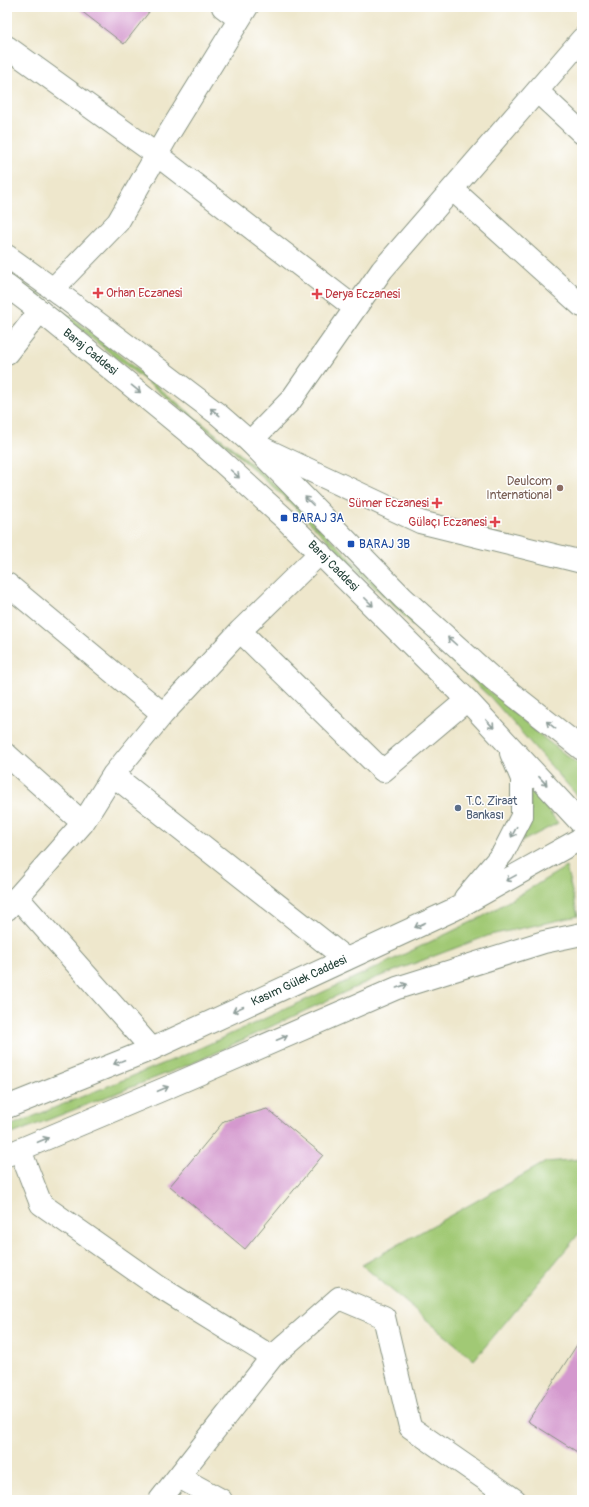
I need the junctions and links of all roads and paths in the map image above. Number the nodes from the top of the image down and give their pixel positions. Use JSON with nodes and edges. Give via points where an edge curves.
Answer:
{"nodes":[{"id":1,"x":237,"y":11,"type":"edge"},
{"id":2,"x":582,"y":38,"type":"edge"},
{"id":3,"x":7,"y":47,"type":"edge"},
{"id":4,"x":537,"y":91,"type":"junction"},
{"id":5,"x":582,"y":133,"type":"edge"},
{"id":6,"x":157,"y":155,"type":"junction"},
{"id":7,"x":452,"y":189,"type":"junction"},
{"id":8,"x":7,"y":256,"type":"edge"},
{"id":9,"x":7,"y":286,"type":"edge"},
{"id":10,"x":53,"y":289,"type":"junction"},
{"id":11,"x":582,"y":306,"type":"edge"},
{"id":12,"x":355,"y":308,"type":"junction"},
{"id":13,"x":40,"y":311,"type":"junction"},
{"id":14,"x":7,"y":353,"type":"edge"},
{"id":15,"x":250,"y":442,"type":"junction"},
{"id":16,"x":320,"y":553,"type":"junction"},
{"id":17,"x":582,"y":562,"type":"edge"},
{"id":18,"x":7,"y":584,"type":"edge"},
{"id":19,"x":240,"y":631,"type":"junction"},
{"id":20,"x":467,"y":700,"type":"junction"},
{"id":21,"x":163,"y":714,"type":"junction"},
{"id":22,"x":507,"y":742,"type":"junction"},
{"id":23,"x":582,"y":749,"type":"edge"},
{"id":24,"x":7,"y":755,"type":"edge"},
{"id":25,"x":113,"y":775,"type":"junction"},
{"id":26,"x":83,"y":823,"type":"junction"},
{"id":27,"x":582,"y":824,"type":"edge"},
{"id":28,"x":582,"y":838,"type":"edge"},
{"id":29,"x":12,"y":903,"type":"edge"},
{"id":30,"x":455,"y":909,"type":"junction"},
{"id":31,"x":582,"y":934,"type":"edge"},
{"id":32,"x":346,"y":959,"type":"junction"},
{"id":33,"x":152,"y":1049,"type":"junction"},
{"id":34,"x":7,"y":1107,"type":"edge"},
{"id":35,"x":13,"y":1152,"type":"edge"},
{"id":36,"x":272,"y":1357,"type":"junction"},
{"id":37,"x":179,"y":1477,"type":"junction"},
{"id":38,"x":160,"y":1500,"type":"edge"},
{"id":39,"x":221,"y":1500,"type":"edge"},
{"id":40,"x":515,"y":1500,"type":"edge"}],
"edges":[{"from":1,"to":6,"type":"street"},
{"from":2,"to":4,"type":"street"},
{"from":3,"to":6,"type":"street"},
{"from":4,"to":5,"type":"street"},
{"from":4,"to":7,"type":"street"},
{"from":6,"to":10,"type":"street","via":[[118,222]]},
{"from":6,"to":12,"type":"street"},
{"from":7,"to":11,"type":"street"},
{"from":7,"to":12,"type":"street","via":[[382,270]]},
{"from":8,"to":10,"type":"street"},
{"from":9,"to":13,"type":"street","name":"Baraj Caddesi"},
{"from":15,"to":10,"type":"street","one_way":true,"via":[[219,415]]},
{"from":12,"to":15,"type":"street","via":[[291,400]]},
{"from":13,"to":14,"type":"street"},
{"from":13,"to":16,"type":"street","name":"Baraj Caddesi","one_way":true,"via":[[200,442]]},
{"from":15,"to":17,"type":"street","via":[[420,522]]},
{"from":23,"to":15,"type":"street","one_way":true,"via":[[493,679],[403,598]]},
{"from":16,"to":19,"type":"street"},
{"from":16,"to":20,"type":"street","name":"Baraj Caddesi","one_way":true},
{"from":18,"to":21,"type":"street"},
{"from":19,"to":20,"type":"street","via":[[383,772]]},
{"from":19,"to":21,"type":"street"},
{"from":20,"to":22,"type":"street","name":"Baraj Caddesi","one_way":true},
{"from":21,"to":25,"type":"street"},
{"from":22,"to":27,"type":"street","name":"Baraj Caddesi","one_way":true},
{"from":22,"to":30,"type":"street","one_way":true,"via":[[522,779],[522,816],[504,853]]},
{"from":24,"to":26,"type":"street"},
{"from":25,"to":26,"type":"street"},
{"from":25,"to":32,"type":"street"},
{"from":26,"to":29,"type":"street"},
{"from":28,"to":30,"type":"street","name":"Kasım Gülek Caddesi","one_way":true},
{"from":29,"to":33,"type":"street"},
{"from":30,"to":32,"type":"street","name":"Kasım Gülek Caddesi","one_way":true},
{"from":35,"to":31,"type":"street","one_way":true,"via":[[397,988],[544,942]]},
{"from":32,"to":33,"type":"street","name":"Kasım Gülek Caddesi","one_way":true},
{"from":33,"to":34,"type":"street","name":"Kasım Gülek Caddesi","one_way":true},
{"from":35,"to":36,"type":"street","via":[[41,1204],[159,1287]]},
{"from":36,"to":37,"type":"street"},
{"from":36,"to":40,"type":"street","via":[[339,1298],[384,1317],[410,1427]]},
{"from":37,"to":38,"type":"street"},
{"from":37,"to":39,"type":"street"}]}
